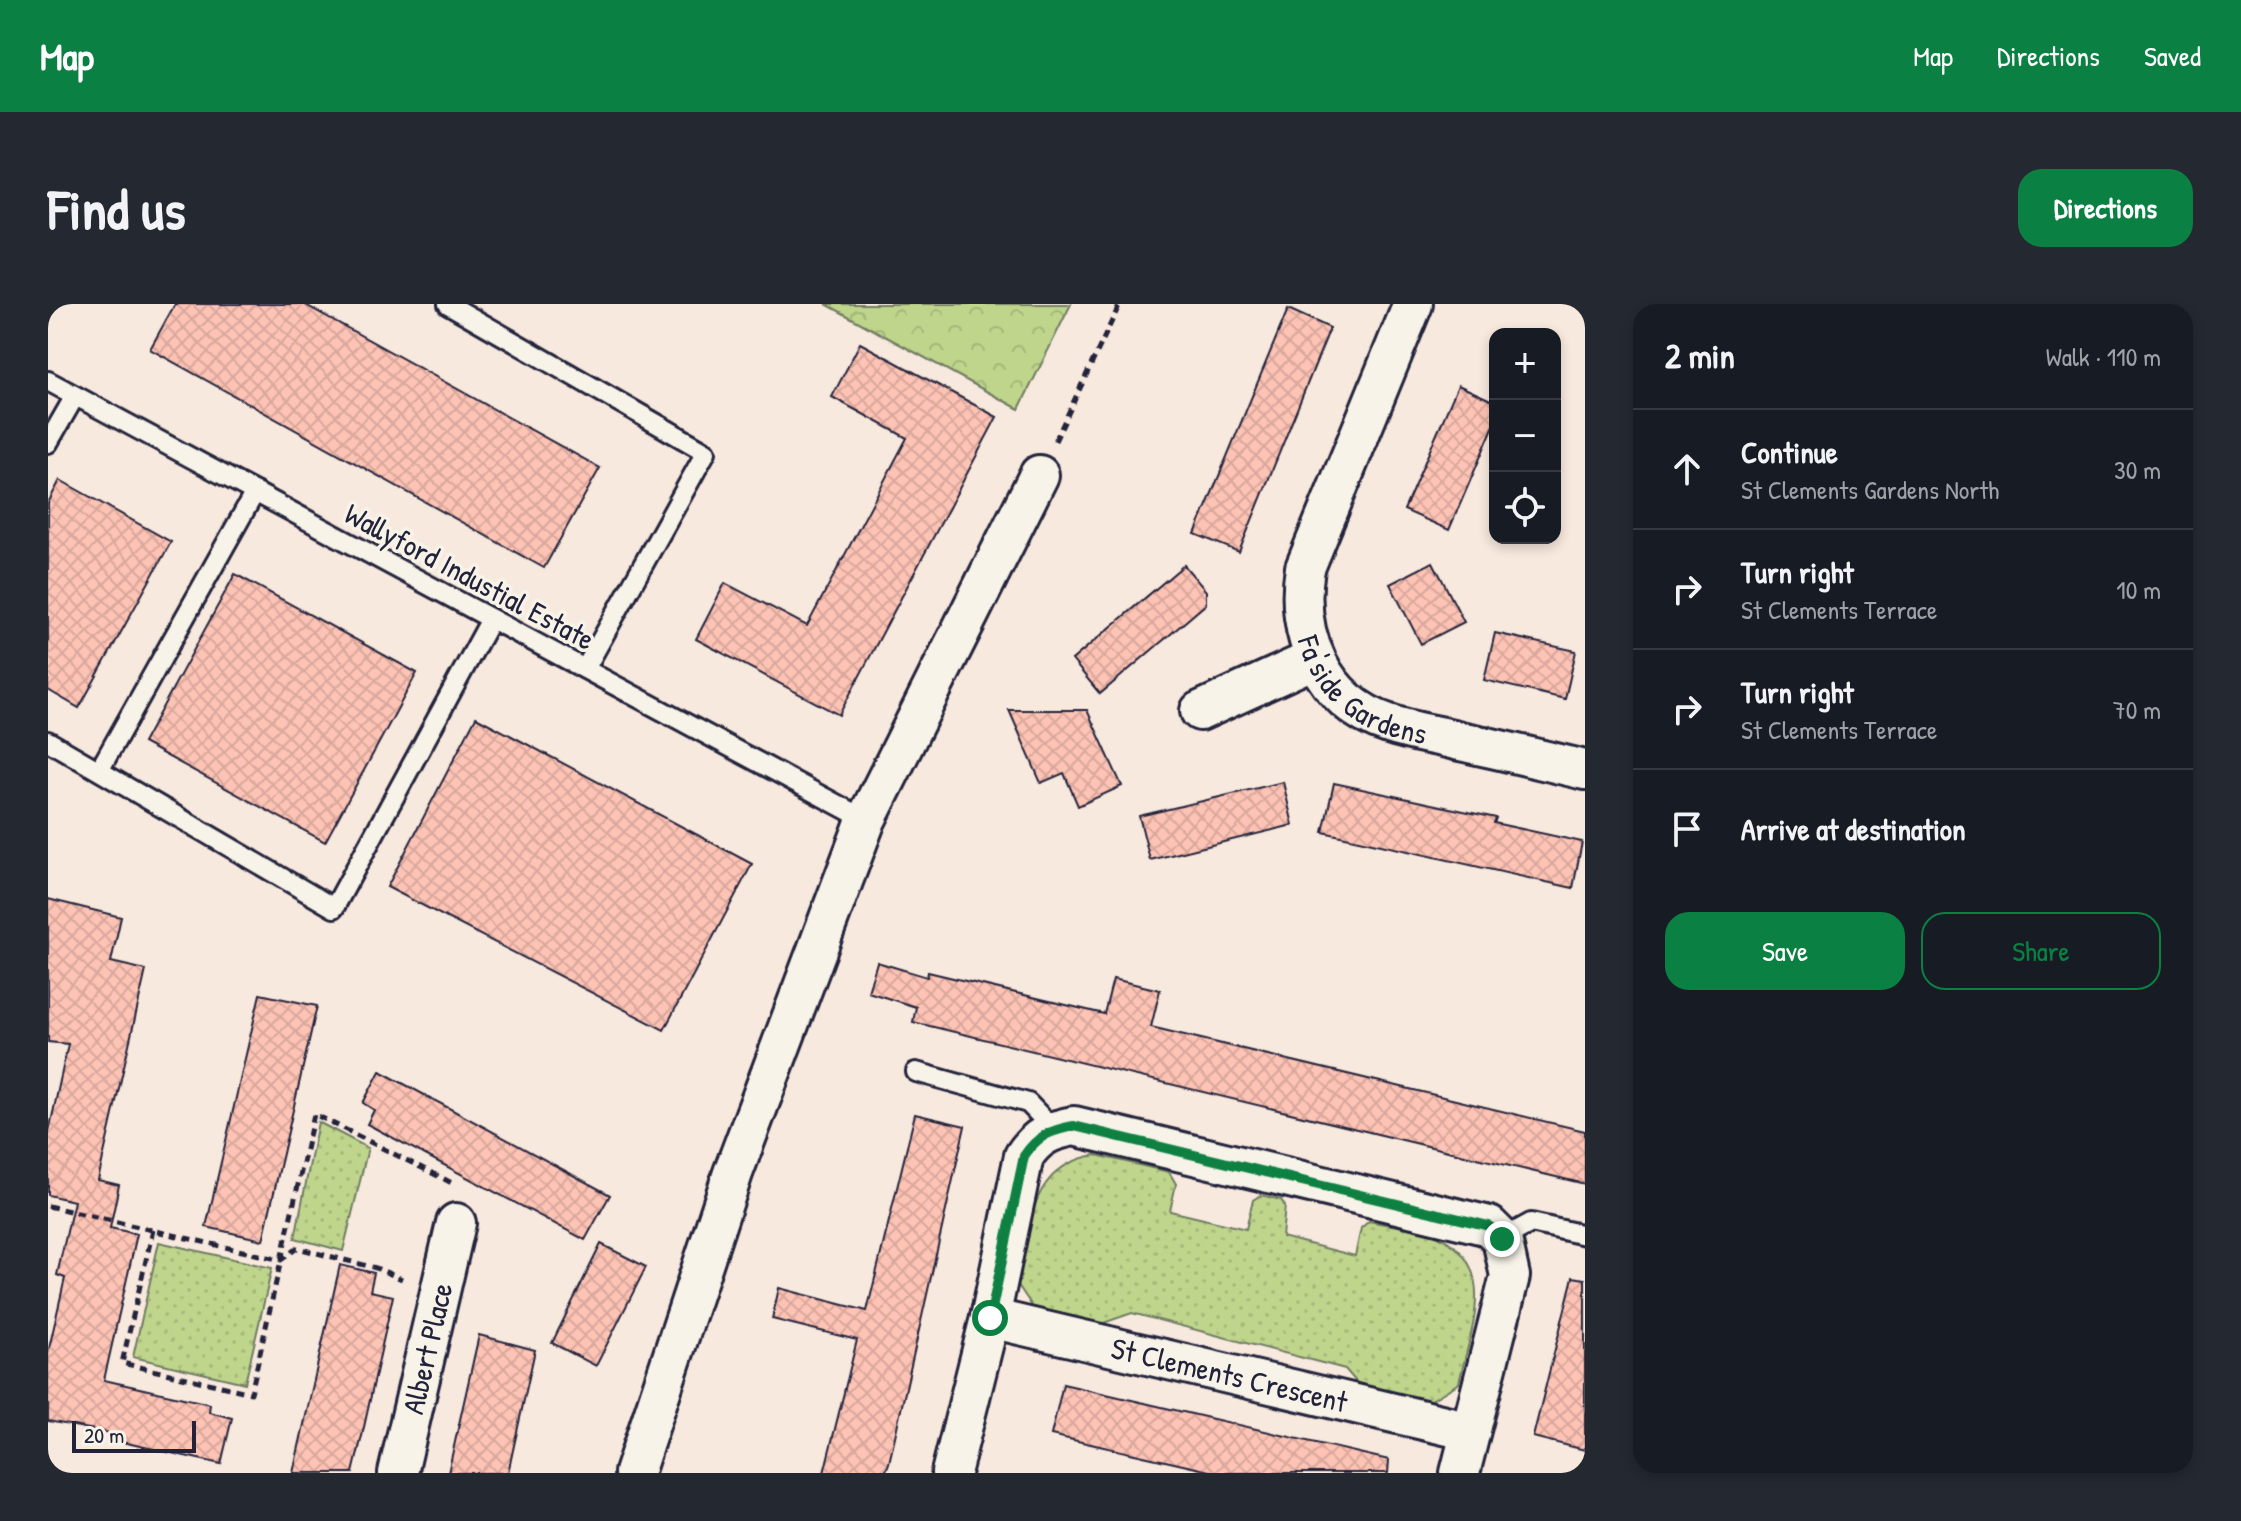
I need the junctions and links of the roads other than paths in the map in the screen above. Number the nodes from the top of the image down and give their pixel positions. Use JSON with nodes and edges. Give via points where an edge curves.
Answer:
{"nodes":[{"id":1,"x":448,"y":304,"type":"edge"},
{"id":2,"x":1413,"y":304,"type":"edge"},
{"id":3,"x":48,"y":381,"type":"edge"},
{"id":4,"x":75,"y":396,"type":"junction"},
{"id":5,"x":48,"y":443,"type":"edge"},
{"id":6,"x":1039,"y":475,"type":"road end"},
{"id":7,"x":255,"y":492,"type":"junction"},
{"id":8,"x":491,"y":619,"type":"junction"},
{"id":9,"x":1314,"y":659,"type":"junction"},
{"id":10,"x":585,"y":669,"type":"junction"},
{"id":11,"x":1200,"y":711,"type":"dead end"},
{"id":12,"x":48,"y":741,"type":"edge"},
{"id":13,"x":100,"y":769,"type":"junction"},
{"id":14,"x":1585,"y":770,"type":"edge"},
{"id":15,"x":866,"y":820,"type":"junction"},
{"id":16,"x":916,"y":1072,"type":"dead end"},
{"id":17,"x":1044,"y":1135,"type":"junction"},
{"id":18,"x":456,"y":1223,"type":"road end"},
{"id":19,"x":1585,"y":1235,"type":"edge"},
{"id":20,"x":1505,"y":1247,"type":"junction"},
{"id":21,"x":990,"y":1318,"type":"junction"},
{"id":22,"x":1470,"y":1431,"type":"junction"},
{"id":23,"x":398,"y":1473,"type":"edge"},
{"id":24,"x":634,"y":1473,"type":"edge"},
{"id":25,"x":951,"y":1473,"type":"edge"},
{"id":26,"x":1460,"y":1473,"type":"edge"}],
"edges":[{"from":1,"to":10,"type":"lane","via":[[706,452]]},
{"from":2,"to":9,"type":"street","name":"Fa'side Gardens","via":[[1305,568],[1301,614]]},
{"from":3,"to":4,"type":"lane","name":"Wallyford Industial Estate"},
{"from":4,"to":5,"type":"lane"},
{"from":4,"to":7,"type":"lane","name":"Wallyford Industial Estate"},
{"from":6,"to":15,"type":"street"},
{"from":7,"to":8,"type":"lane","name":"Wallyford Industial Estate"},
{"from":7,"to":13,"type":"lane"},
{"from":8,"to":10,"type":"lane","name":"Wallyford Industial Estate"},
{"from":8,"to":13,"type":"lane","via":[[334,908]]},
{"from":9,"to":11,"type":"street"},
{"from":9,"to":14,"type":"street","name":"Fa'side Gardens","via":[[1344,699],[1387,724]]},
{"from":10,"to":15,"type":"lane","name":"Wallyford Industial Estate"},
{"from":12,"to":13,"type":"lane"},
{"from":15,"to":24,"type":"street","via":[[733,1173]]},
{"from":16,"to":17,"type":"lane","via":[[1028,1103]]},
{"from":17,"to":20,"type":"street","via":[[1074,1126],[1489,1226]]},
{"from":17,"to":21,"type":"street","via":[[1024,1156]]},
{"from":18,"to":23,"type":"street","name":"Albert Place"},
{"from":19,"to":20,"type":"lane","via":[[1531,1223]]},
{"from":20,"to":22,"type":"street","via":[[1510,1276]]},
{"from":21,"to":22,"type":"street","name":"St Clements Crescent"},
{"from":21,"to":25,"type":"street"},
{"from":22,"to":26,"type":"street"}]}
